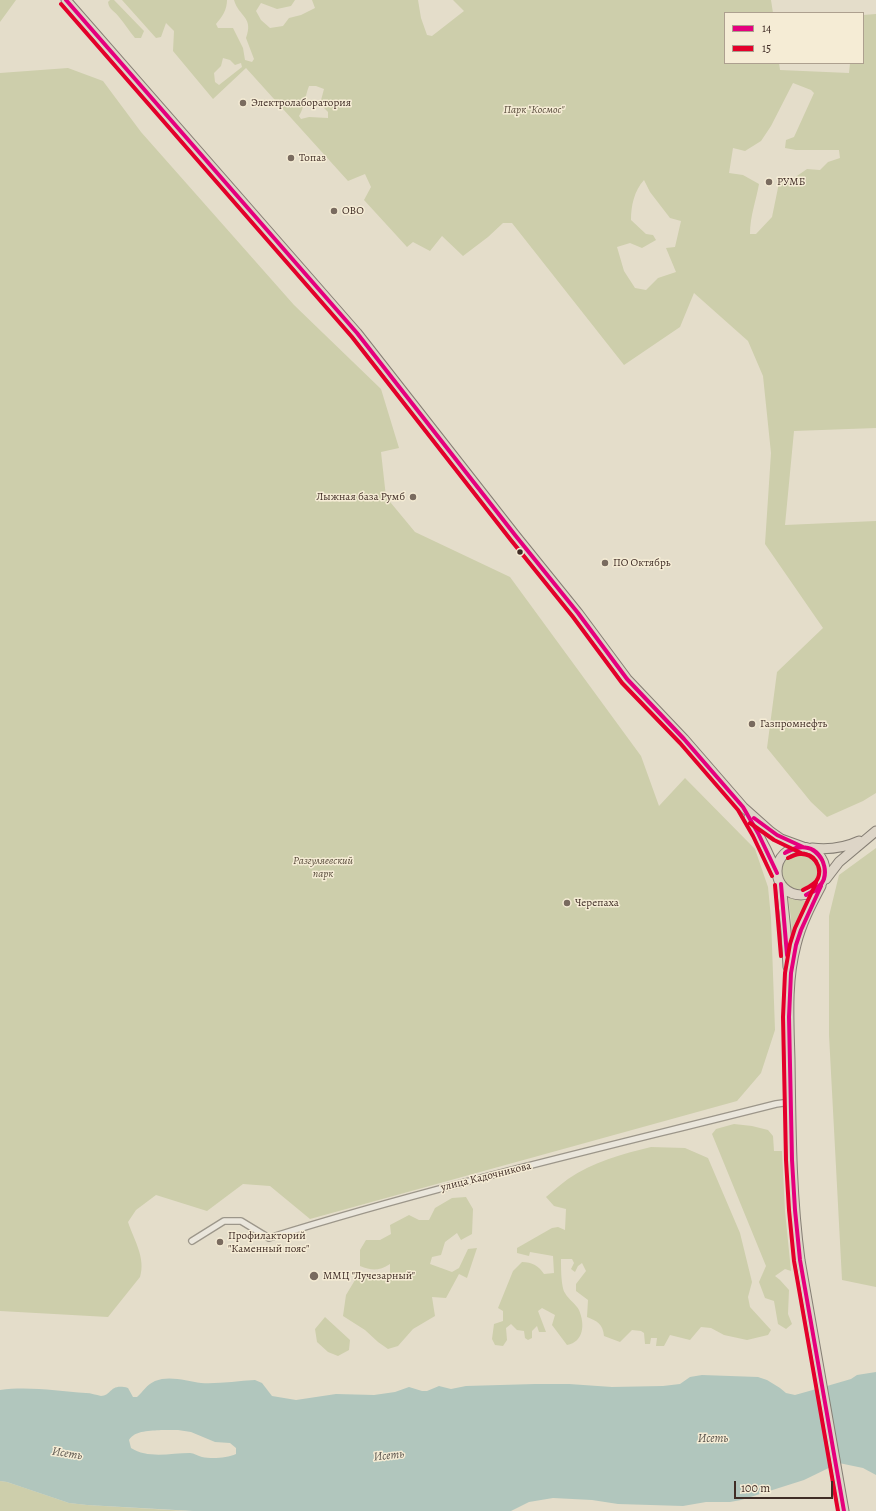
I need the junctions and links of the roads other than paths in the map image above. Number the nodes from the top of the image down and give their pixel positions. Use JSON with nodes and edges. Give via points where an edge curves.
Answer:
{"nodes":[{"id":1,"x":66,"y":0,"type":"edge"},
{"id":2,"x":743,"y":807,"type":"junction"},
{"id":3,"x":873,"y":833,"type":"edge"},
{"id":4,"x":806,"y":848,"type":"junction"},
{"id":5,"x":777,"y":873,"type":"junction"},
{"id":6,"x":781,"y":884,"type":"junction"},
{"id":7,"x":822,"y":884,"type":"junction"},
{"id":8,"x":789,"y":986,"type":"junction"},
{"id":9,"x":790,"y":1102,"type":"junction"},
{"id":10,"x":192,"y":1240,"type":"dead end"},
{"id":11,"x":840,"y":1487,"type":"junction"},
{"id":12,"x":844,"y":1511,"type":"edge"},
{"id":13,"x":848,"y":1511,"type":"edge"}],
"edges":[{"from":1,"to":2,"type":"main road","via":[[356,333],[578,613],[627,679]]},
{"from":2,"to":4,"type":"main road","via":[[781,839]]},
{"from":2,"to":5,"type":"main road"},
{"from":3,"to":4,"type":"main road","via":[[841,848]]},
{"from":3,"to":7,"type":"main road","via":[[834,868]]},
{"from":4,"to":5,"type":"main road","via":[[792,849],[782,856]]},
{"from":4,"to":7,"type":"main road","via":[[814,851],[822,859],[826,870]]},
{"from":5,"to":6,"type":"main road"},
{"from":6,"to":7,"type":"main road","via":[[789,892],[800,896],[811,894]]},
{"from":6,"to":8,"type":"main road"},
{"from":7,"to":8,"type":"main road","via":[[805,918],[796,945]]},
{"from":8,"to":9,"type":"main road"},
{"from":9,"to":10,"type":"street","name":"улица Кадочникова","via":[[427,1192],[269,1238],[241,1221],[224,1221]]},
{"from":9,"to":11,"type":"main road","via":[[792,1170],[800,1260]]},
{"from":11,"to":12,"type":"main road"},
{"from":11,"to":13,"type":"main road"}]}
